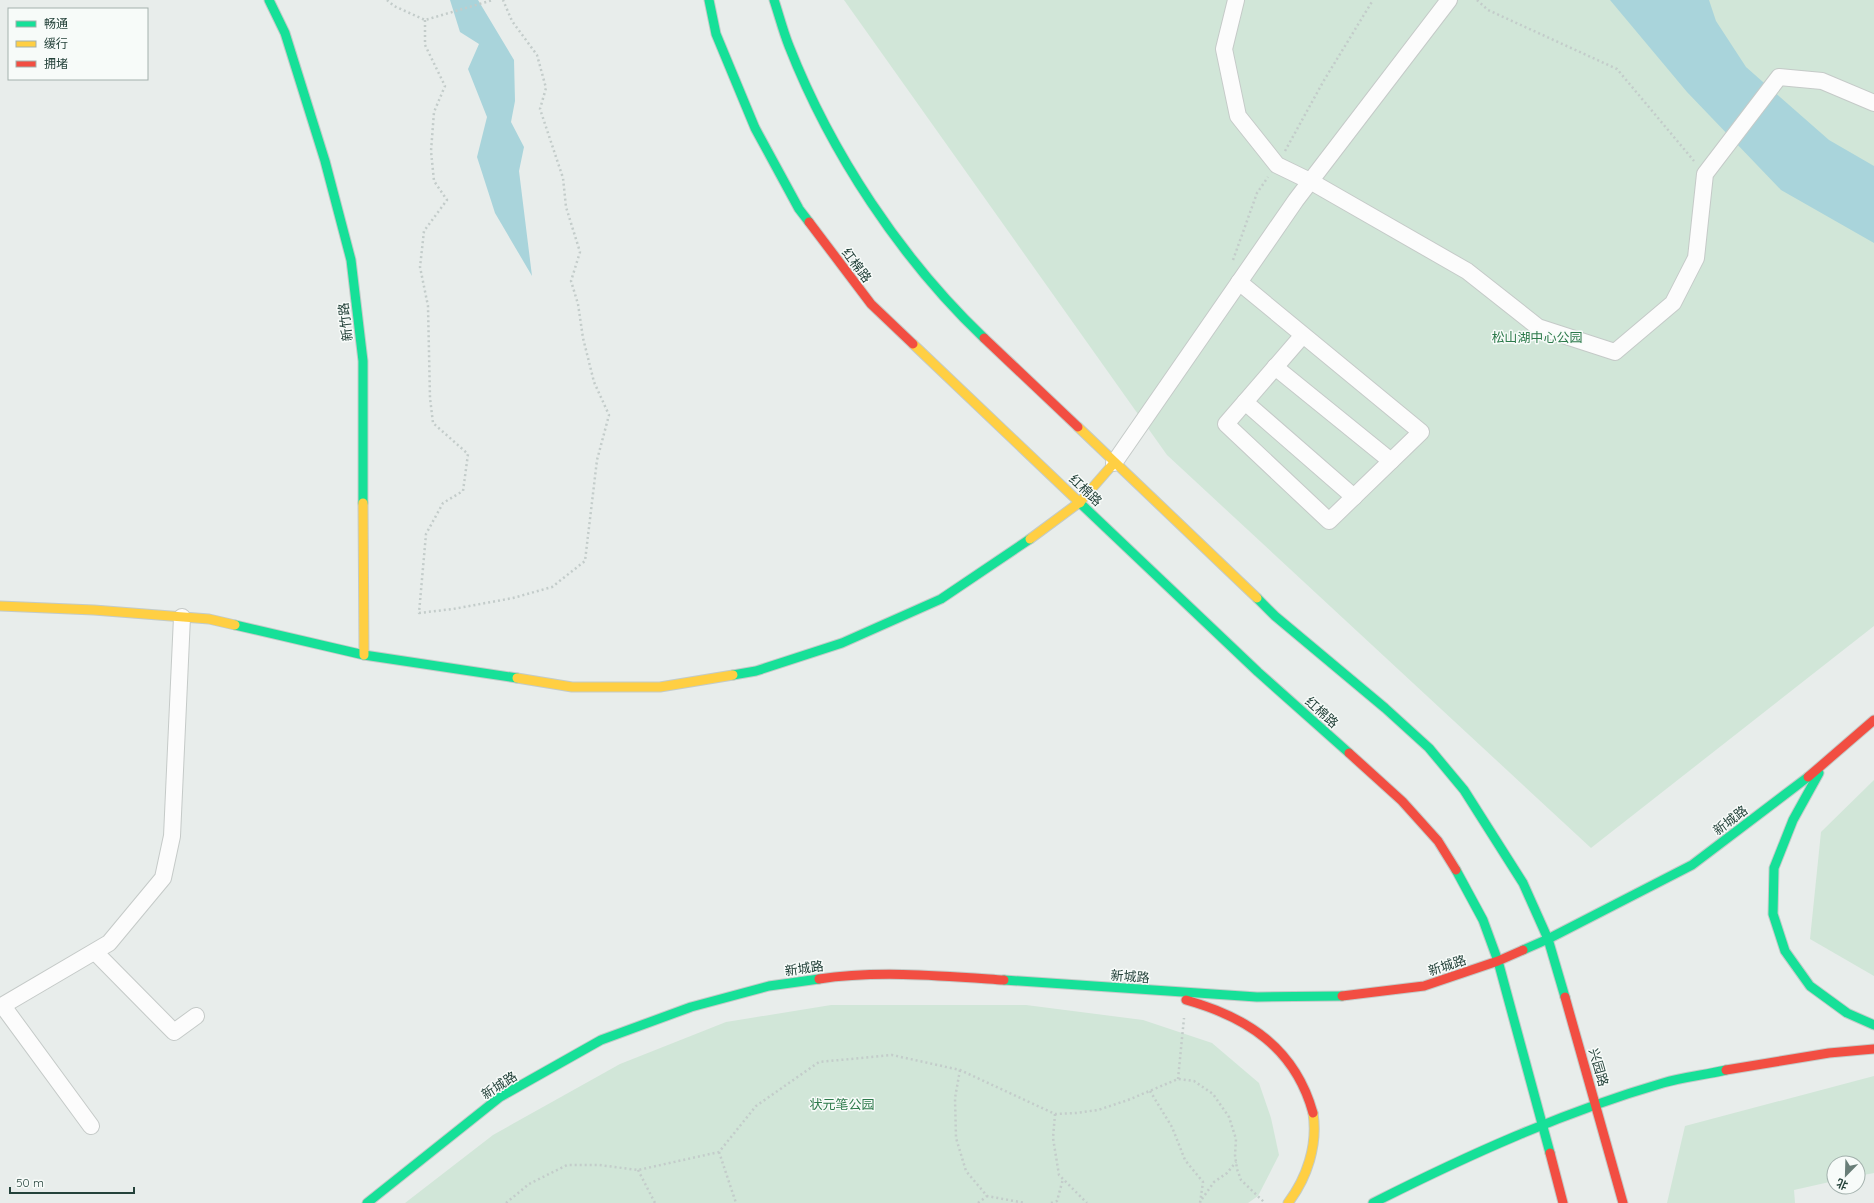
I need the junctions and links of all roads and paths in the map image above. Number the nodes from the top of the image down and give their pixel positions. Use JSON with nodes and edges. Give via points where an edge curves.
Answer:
{"nodes":[{"id":1,"x":269,"y":0,"type":"edge"},
{"id":2,"x":387,"y":0,"type":"edge"},
{"id":3,"x":493,"y":0,"type":"edge"},
{"id":4,"x":503,"y":0,"type":"edge"},
{"id":5,"x":709,"y":0,"type":"edge"},
{"id":6,"x":774,"y":0,"type":"edge"},
{"id":7,"x":1236,"y":0,"type":"edge"},
{"id":8,"x":1449,"y":0,"type":"edge"},
{"id":9,"x":1477,"y":0,"type":"edge"},
{"id":10,"x":425,"y":20,"type":"junction"},
{"id":11,"x":1874,"y":103,"type":"edge"},
{"id":12,"x":1705,"y":174,"type":"junction"},
{"id":13,"x":1310,"y":181,"type":"junction"},
{"id":14,"x":1239,"y":282,"type":"junction"},
{"id":15,"x":1303,"y":335,"type":"junction"},
{"id":16,"x":1275,"y":367,"type":"junction"},
{"id":17,"x":1245,"y":402,"type":"junction"},
{"id":18,"x":1391,"y":461,"type":"junction"},
{"id":19,"x":1114,"y":463,"type":"junction"},
{"id":20,"x":1354,"y":497,"type":"junction"},
{"id":21,"x":1080,"y":502,"type":"junction"},
{"id":22,"x":0,"y":606,"type":"edge"},
{"id":23,"x":182,"y":616,"type":"junction"},
{"id":24,"x":364,"y":654,"type":"junction"},
{"id":25,"x":1874,"y":720,"type":"edge"},
{"id":26,"x":1822,"y":767,"type":"junction"},
{"id":27,"x":1548,"y":939,"type":"junction"},
{"id":28,"x":95,"y":952,"type":"junction"},
{"id":29,"x":1498,"y":962,"type":"junction"},
{"id":30,"x":1140,"y":990,"type":"junction"},
{"id":31,"x":1186,"y":1000,"type":"junction"},
{"id":32,"x":2,"y":1006,"type":"edge"},
{"id":33,"x":196,"y":1016,"type":"dead end"},
{"id":34,"x":1874,"y":1025,"type":"edge"},
{"id":35,"x":1874,"y":1049,"type":"edge"},
{"id":36,"x":960,"y":1070,"type":"junction"},
{"id":37,"x":1178,"y":1079,"type":"junction"},
{"id":38,"x":1150,"y":1091,"type":"junction"},
{"id":39,"x":1597,"y":1106,"type":"junction"},
{"id":40,"x":1055,"y":1114,"type":"junction"},
{"id":41,"x":1541,"y":1125,"type":"junction"},
{"id":42,"x":92,"y":1126,"type":"dead end"},
{"id":43,"x":719,"y":1152,"type":"junction"},
{"id":44,"x":1236,"y":1162,"type":"junction"},
{"id":45,"x":638,"y":1170,"type":"junction"},
{"id":46,"x":1063,"y":1179,"type":"junction"},
{"id":47,"x":987,"y":1196,"type":"junction"},
{"id":48,"x":1202,"y":1199,"type":"junction"},
{"id":49,"x":367,"y":1203,"type":"edge"},
{"id":50,"x":506,"y":1203,"type":"edge"},
{"id":51,"x":655,"y":1203,"type":"edge"},
{"id":52,"x":736,"y":1203,"type":"edge"},
{"id":53,"x":978,"y":1203,"type":"edge"},
{"id":54,"x":1026,"y":1203,"type":"edge"},
{"id":55,"x":1051,"y":1203,"type":"edge"},
{"id":56,"x":1087,"y":1203,"type":"edge"},
{"id":57,"x":1200,"y":1203,"type":"edge"},
{"id":58,"x":1265,"y":1203,"type":"edge"},
{"id":59,"x":1288,"y":1203,"type":"edge"},
{"id":60,"x":1373,"y":1203,"type":"edge"},
{"id":61,"x":1563,"y":1203,"type":"edge"},
{"id":62,"x":1623,"y":1203,"type":"edge"}],
"edges":[{"from":1,"to":24,"type":"main road","name":"新竹路","via":[[285,33],[323,153],[351,260],[363,361]]},
{"from":2,"to":10,"type":"path","via":[[394,6]]},
{"from":3,"to":10,"type":"path"},
{"from":4,"to":10,"type":"path","via":[[512,21],[537,55],[546,88],[540,109],[563,178],[566,207],[580,252],[571,281],[594,382],[609,415],[598,460],[585,561],[552,587],[513,598],[419,613],[426,534],[443,503],[463,491],[468,454],[433,423],[430,398],[428,306],[420,267],[424,231],[447,200],[434,180],[430,151],[434,112],[445,86],[425,45]]},
{"from":5,"to":21,"type":"main road","name":"红棉路","via":[[716,34],[755,128],[799,209],[871,304]]},
{"from":6,"to":19,"type":"main road","via":[[789,46],[830,135],[884,224],[958,313]]},
{"from":7,"to":13,"type":"street","via":[[1224,49],[1238,116],[1276,165]]},
{"from":8,"to":13,"type":"street"},
{"from":9,"to":12,"type":"path","via":[[1488,10],[1617,69]]},
{"from":11,"to":12,"type":"street","via":[[1822,81],[1779,77]]},
{"from":12,"to":13,"type":"street","via":[[1696,258],[1673,303],[1615,352],[1538,327],[1467,270]]},
{"from":13,"to":14,"type":"street"},
{"from":14,"to":15,"type":"street"},
{"from":14,"to":19,"type":"street"},
{"from":15,"to":16,"type":"street"},
{"from":15,"to":18,"type":"street","via":[[1421,432]]},
{"from":16,"to":17,"type":"street"},
{"from":16,"to":18,"type":"street"},
{"from":17,"to":20,"type":"street"},
{"from":17,"to":20,"type":"street","via":[[1226,424],[1329,521]]},
{"from":18,"to":20,"type":"street"},
{"from":19,"to":21,"type":"main road"},
{"from":19,"to":27,"type":"main road","via":[[1275,616],[1429,748],[1464,790],[1500,844],[1523,883]]},
{"from":21,"to":24,"type":"main road","via":[[941,600],[842,643],[756,671],[660,687],[572,687]]},
{"from":21,"to":29,"type":"main road","name":"红棉路","via":[[1258,672],[1402,801],[1438,841],[1464,883],[1483,920]]},
{"from":22,"to":23,"type":"main road"},
{"from":23,"to":24,"type":"main road","via":[[210,619]]},
{"from":23,"to":28,"type":"street","via":[[172,836],[163,878],[110,943]]},
{"from":25,"to":26,"type":"main road","name":"新城路"},
{"from":26,"to":27,"type":"main road","name":"新城路","via":[[1692,865]]},
{"from":26,"to":34,"type":"main road","via":[[1793,820],[1774,868],[1773,914],[1785,951],[1810,986],[1848,1013]]},
{"from":27,"to":29,"type":"main road","name":"新城路"},
{"from":27,"to":39,"type":"main road","name":"兴园路"},
{"from":28,"to":32,"type":"street"},
{"from":28,"to":33,"type":"street","via":[[174,1032]]},
{"from":29,"to":30,"type":"main road","name":"新城路","via":[[1424,986],[1341,996],[1257,997]]},
{"from":29,"to":41,"type":"main road"},
{"from":30,"to":31,"type":"main road"},
{"from":30,"to":49,"type":"main road","name":"新城路","via":[[938,976],[842,975],[769,986],[691,1007],[601,1040],[500,1097]]},
{"from":31,"to":37,"type":"path"},
{"from":31,"to":59,"type":"main road","via":[[1248,1024],[1281,1051],[1302,1083],[1314,1120],[1311,1158],[1294,1197]]},
{"from":32,"to":42,"type":"street"},
{"from":35,"to":39,"type":"main road","via":[[1746,1066],[1664,1083]]},
{"from":36,"to":40,"type":"path"},
{"from":36,"to":43,"type":"path","via":[[892,1055],[819,1062],[756,1106]]},
{"from":36,"to":47,"type":"path","via":[[955,1098],[956,1138],[966,1171]]},
{"from":37,"to":38,"type":"path"},
{"from":37,"to":44,"type":"path","via":[[1194,1081],[1213,1094],[1229,1117],[1236,1139]]},
{"from":38,"to":40,"type":"path","via":[[1098,1110]]},
{"from":38,"to":48,"type":"path","via":[[1172,1126],[1186,1160],[1203,1182]]},
{"from":39,"to":41,"type":"main road"},
{"from":39,"to":62,"type":"main road","name":"兴园路"},
{"from":40,"to":46,"type":"path","via":[[1053,1138],[1059,1175]]},
{"from":41,"to":60,"type":"main road","via":[[1432,1173]]},
{"from":41,"to":61,"type":"main road"},
{"from":43,"to":45,"type":"path"},
{"from":43,"to":52,"type":"path"},
{"from":44,"to":48,"type":"path","via":[[1227,1173],[1214,1182]]},
{"from":44,"to":58,"type":"path","via":[[1241,1180]]},
{"from":45,"to":50,"type":"path","via":[[599,1164],[567,1165],[529,1184]]},
{"from":45,"to":51,"type":"path"},
{"from":46,"to":55,"type":"path","via":[[1057,1201]]},
{"from":46,"to":56,"type":"path"},
{"from":47,"to":53,"type":"path"},
{"from":47,"to":54,"type":"path"},
{"from":48,"to":57,"type":"path"}]}
